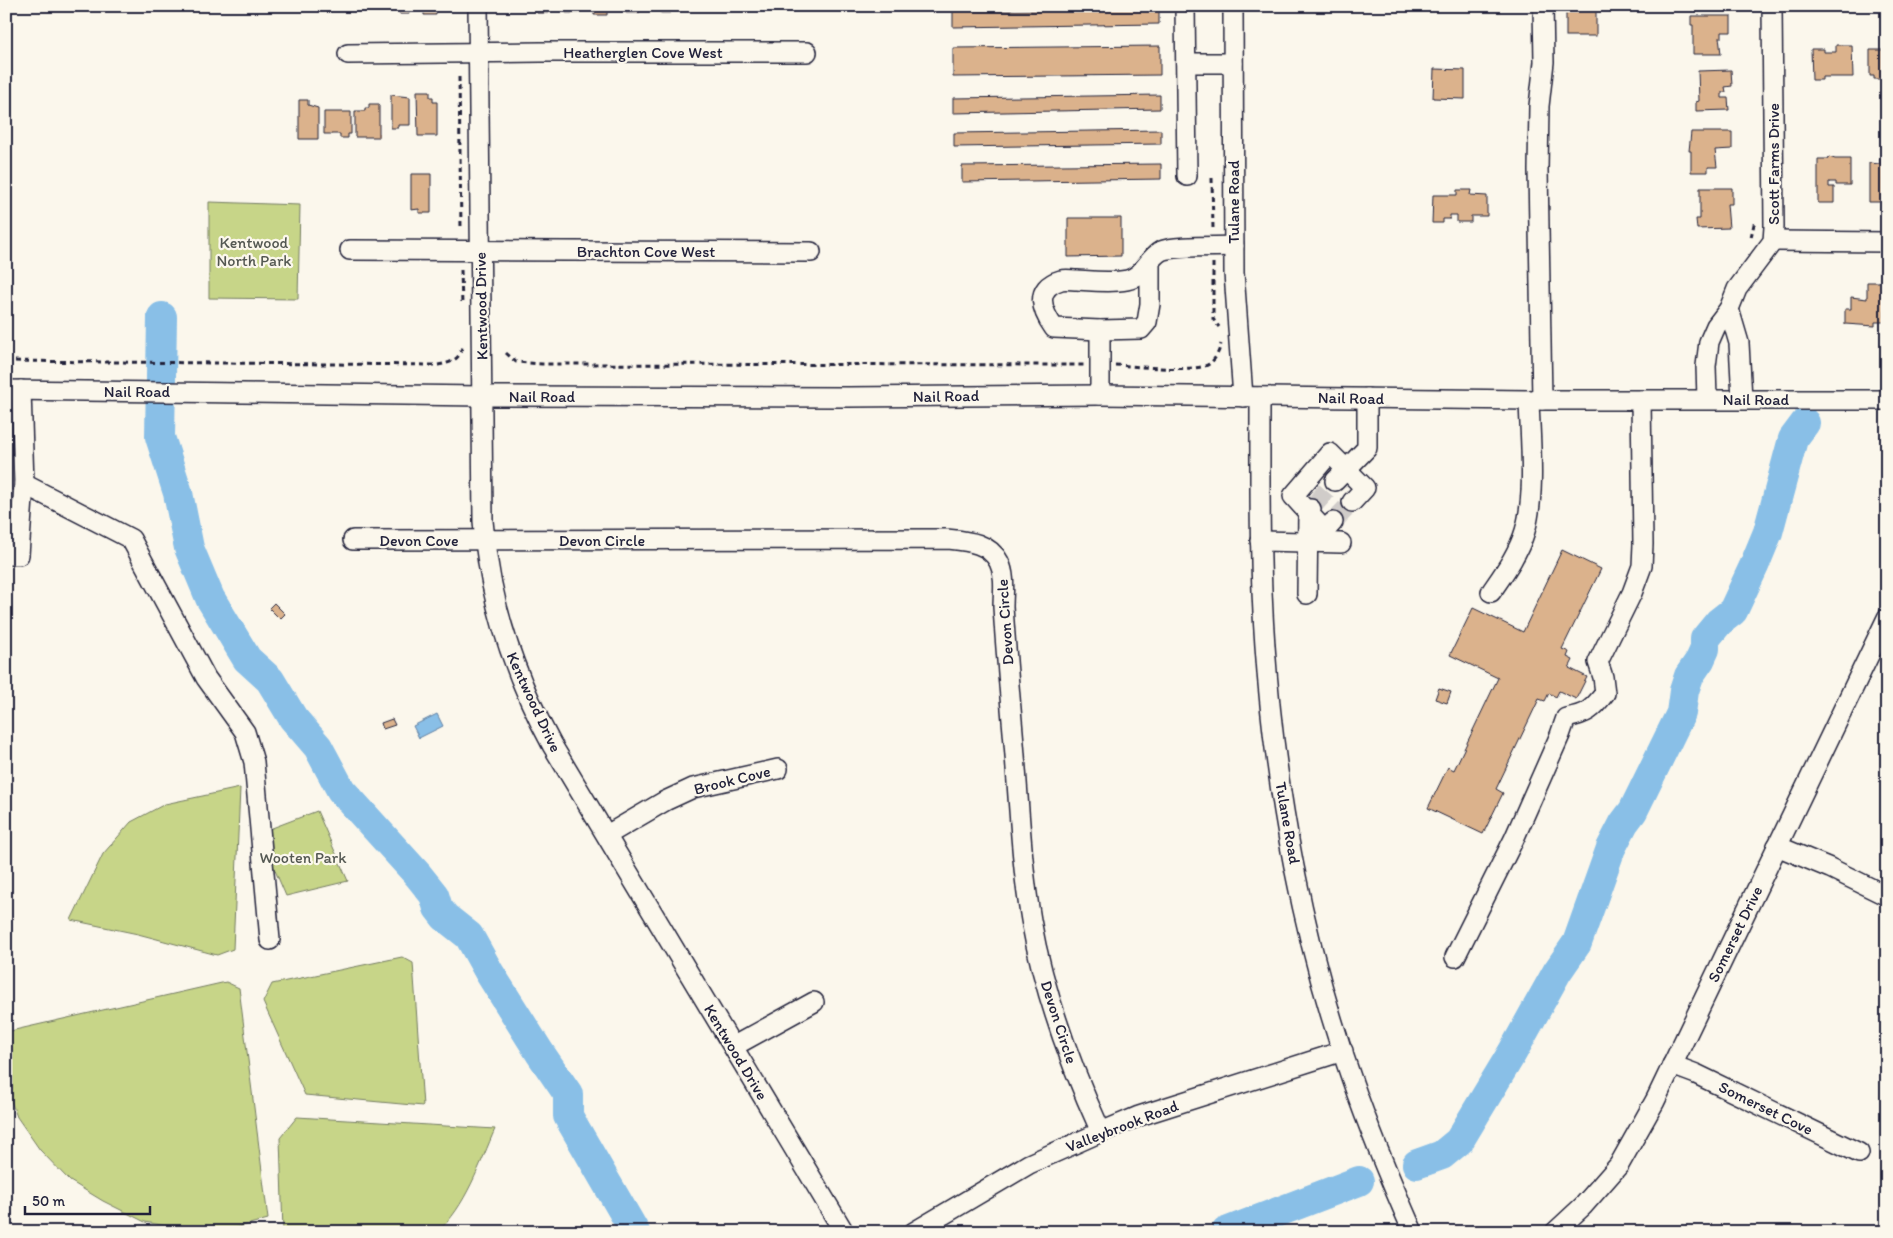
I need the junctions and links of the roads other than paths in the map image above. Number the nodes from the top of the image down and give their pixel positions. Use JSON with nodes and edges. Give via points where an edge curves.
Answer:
{"nodes":[{"id":1,"x":478,"y":6,"type":"edge"},
{"id":2,"x":1185,"y":6,"type":"edge"},
{"id":3,"x":1233,"y":6,"type":"edge"},
{"id":4,"x":1543,"y":6,"type":"edge"},
{"id":5,"x":1772,"y":6,"type":"edge"},
{"id":6,"x":478,"y":52,"type":"junction"},
{"id":7,"x":807,"y":52,"type":"dead end"},
{"id":8,"x":348,"y":54,"type":"dead end"},
{"id":9,"x":1186,"y":63,"type":"junction"},
{"id":10,"x":1233,"y":63,"type":"junction"},
{"id":11,"x":1187,"y":176,"type":"dead end"},
{"id":12,"x":1773,"y":241,"type":"junction"},
{"id":13,"x":1887,"y":242,"type":"edge"},
{"id":14,"x":1234,"y":246,"type":"junction"},
{"id":15,"x":350,"y":250,"type":"dead end"},
{"id":16,"x":480,"y":251,"type":"junction"},
{"id":17,"x":811,"y":252,"type":"dead end"},
{"id":18,"x":1150,"y":261,"type":"junction"},
{"id":19,"x":1729,"y":309,"type":"junction"},
{"id":20,"x":1100,"y":330,"type":"junction"},
{"id":21,"x":14,"y":390,"type":"edge"},
{"id":22,"x":1100,"y":395,"type":"junction"},
{"id":23,"x":482,"y":396,"type":"junction"},
{"id":24,"x":1252,"y":397,"type":"junction"},
{"id":25,"x":1367,"y":398,"type":"junction"},
{"id":26,"x":1707,"y":399,"type":"junction"},
{"id":27,"x":1742,"y":399,"type":"junction"},
{"id":28,"x":1536,"y":400,"type":"junction"},
{"id":29,"x":1641,"y":400,"type":"junction"},
{"id":30,"x":1887,"y":400,"type":"edge"},
{"id":31,"x":15,"y":457,"type":"edge"},
{"id":32,"x":1340,"y":475,"type":"junction"},
{"id":33,"x":24,"y":484,"type":"junction"},
{"id":34,"x":1352,"y":502,"type":"tunnel mouth"},
{"id":35,"x":1311,"y":509,"type":"junction"},
{"id":36,"x":1333,"y":522,"type":"dead end"},
{"id":37,"x":353,"y":540,"type":"dead end"},
{"id":38,"x":484,"y":540,"type":"junction"},
{"id":39,"x":1260,"y":541,"type":"junction"},
{"id":40,"x":1308,"y":542,"type":"junction"},
{"id":41,"x":1341,"y":543,"type":"dead end"},
{"id":42,"x":6,"y":555,"type":"edge"},
{"id":43,"x":1491,"y":592,"type":"dead end"},
{"id":44,"x":1307,"y":594,"type":"dead end"},
{"id":45,"x":1887,"y":618,"type":"edge"},
{"id":46,"x":778,"y":769,"type":"dead end"},
{"id":47,"x":608,"y":835,"type":"junction"},
{"id":48,"x":1777,"y":846,"type":"junction"},
{"id":49,"x":1887,"y":896,"type":"edge"},
{"id":50,"x":270,"y":940,"type":"dead end"},
{"id":51,"x":1455,"y":956,"type":"dead end"},
{"id":52,"x":814,"y":1002,"type":"dead end"},
{"id":53,"x":734,"y":1046,"type":"junction"},
{"id":54,"x":1342,"y":1051,"type":"junction"},
{"id":55,"x":1672,"y":1065,"type":"junction"},
{"id":56,"x":1101,"y":1132,"type":"junction"},
{"id":57,"x":1859,"y":1153,"type":"dead end"},
{"id":58,"x":844,"y":1232,"type":"edge"},
{"id":59,"x":914,"y":1232,"type":"edge"},
{"id":60,"x":1413,"y":1232,"type":"edge"},
{"id":61,"x":1555,"y":1232,"type":"edge"}],
"edges":[{"from":1,"to":6,"type":"street","name":"Kentwood Drive"},
{"from":2,"to":9,"type":"street"},
{"from":3,"to":10,"type":"street","name":"Tulane Road"},
{"from":4,"to":28,"type":"street"},
{"from":5,"to":12,"type":"street","name":"Scott Farms Drive"},
{"from":6,"to":7,"type":"street","name":"Heatherglen Cove West"},
{"from":6,"to":8,"type":"street","name":"Heatherglen Cove West"},
{"from":6,"to":16,"type":"street","name":"Kentwood Drive"},
{"from":9,"to":10,"type":"street"},
{"from":9,"to":11,"type":"street"},
{"from":10,"to":14,"type":"street","name":"Tulane Road"},
{"from":12,"to":13,"type":"street"},
{"from":12,"to":19,"type":"street","name":"Scott Farms Drive","via":[[1737,289]]},
{"from":14,"to":18,"type":"street","via":[[1161,251]]},
{"from":14,"to":24,"type":"street","name":"Tulane Road","via":[[1234,273]]},
{"from":15,"to":16,"type":"street","name":"Brachton Cove West"},
{"from":16,"to":17,"type":"street","name":"Brachton Cove West"},
{"from":16,"to":23,"type":"street","name":"Kentwood Drive"},
{"from":18,"to":20,"type":"street","via":[[1147,322],[1140,329]]},
{"from":18,"to":20,"type":"street","via":[[1128,280],[1062,280],[1047,288],[1042,298],[1044,314],[1054,328]]},
{"from":19,"to":26,"type":"street","name":"Scott Farms Drive","via":[[1709,342]]},
{"from":19,"to":27,"type":"street","via":[[1739,343]]},
{"from":20,"to":22,"type":"street"},
{"from":21,"to":23,"type":"street","name":"Nail Road"},
{"from":21,"to":31,"type":"street"},
{"from":22,"to":23,"type":"street","name":"Nail Road"},
{"from":22,"to":24,"type":"street","name":"Nail Road"},
{"from":23,"to":38,"type":"street","name":"Kentwood Drive"},
{"from":24,"to":25,"type":"street","name":"Nail Road"},
{"from":24,"to":39,"type":"street","name":"Tulane Road"},
{"from":25,"to":28,"type":"street","name":"Nail Road"},
{"from":25,"to":32,"type":"street","via":[[1368,448]]},
{"from":26,"to":27,"type":"street","name":"Nail Road"},
{"from":26,"to":29,"type":"street","name":"Nail Road"},
{"from":27,"to":30,"type":"street","name":"Nail Road"},
{"from":28,"to":29,"type":"street","name":"Nail Road"},
{"from":28,"to":43,"type":"street","via":[[1525,531],[1512,561]]},
{"from":29,"to":51,"type":"street","via":[[1642,566],[1598,662],[1605,693],[1584,714],[1566,718],[1514,839]]},
{"from":31,"to":33,"type":"street"},
{"from":32,"to":34,"type":"street","via":[[1365,488]]},
{"from":32,"to":35,"type":"street","via":[[1330,453],[1294,496]]},
{"from":33,"to":42,"type":"street","via":[[19,555]]},
{"from":33,"to":50,"type":"street","via":[[131,539],[206,678],[245,732],[254,762]]},
{"from":35,"to":36,"type":"street","via":[[1325,531]]},
{"from":35,"to":40,"type":"street"},
{"from":37,"to":38,"type":"street","name":"Devon Cove"},
{"from":38,"to":47,"type":"street","name":"Kentwood Drive","via":[[497,610],[518,674],[552,745]]},
{"from":38,"to":56,"type":"street","name":"Devon Circle","via":[[946,539],[976,543],[991,551],[1003,573],[1016,775],[1031,922],[1061,1035]]},
{"from":39,"to":40,"type":"street"},
{"from":39,"to":54,"type":"street","name":"Tulane Road","via":[[1265,647],[1285,812],[1314,952]]},
{"from":40,"to":41,"type":"street"},
{"from":40,"to":44,"type":"street"},
{"from":45,"to":48,"type":"street","name":"Somerset Drive"},
{"from":46,"to":47,"type":"street","name":"Brook Cove","via":[[693,788]]},
{"from":47,"to":53,"type":"street","name":"Kentwood Drive"},
{"from":48,"to":49,"type":"street"},
{"from":48,"to":55,"type":"street","name":"Somerset Drive"},
{"from":52,"to":53,"type":"street"},
{"from":53,"to":58,"type":"street","name":"Kentwood Drive"},
{"from":54,"to":56,"type":"street","name":"Valleybrook Road","via":[[1139,1116]]},
{"from":54,"to":60,"type":"street","name":"Tulane Road","via":[[1377,1148]]},
{"from":55,"to":57,"type":"street","name":"Somerset Cove"},
{"from":55,"to":61,"type":"street","name":"Somerset Drive","via":[[1619,1165],[1584,1206]]},
{"from":56,"to":59,"type":"street","name":"Valleybrook Road","via":[[1029,1164]]}]}
